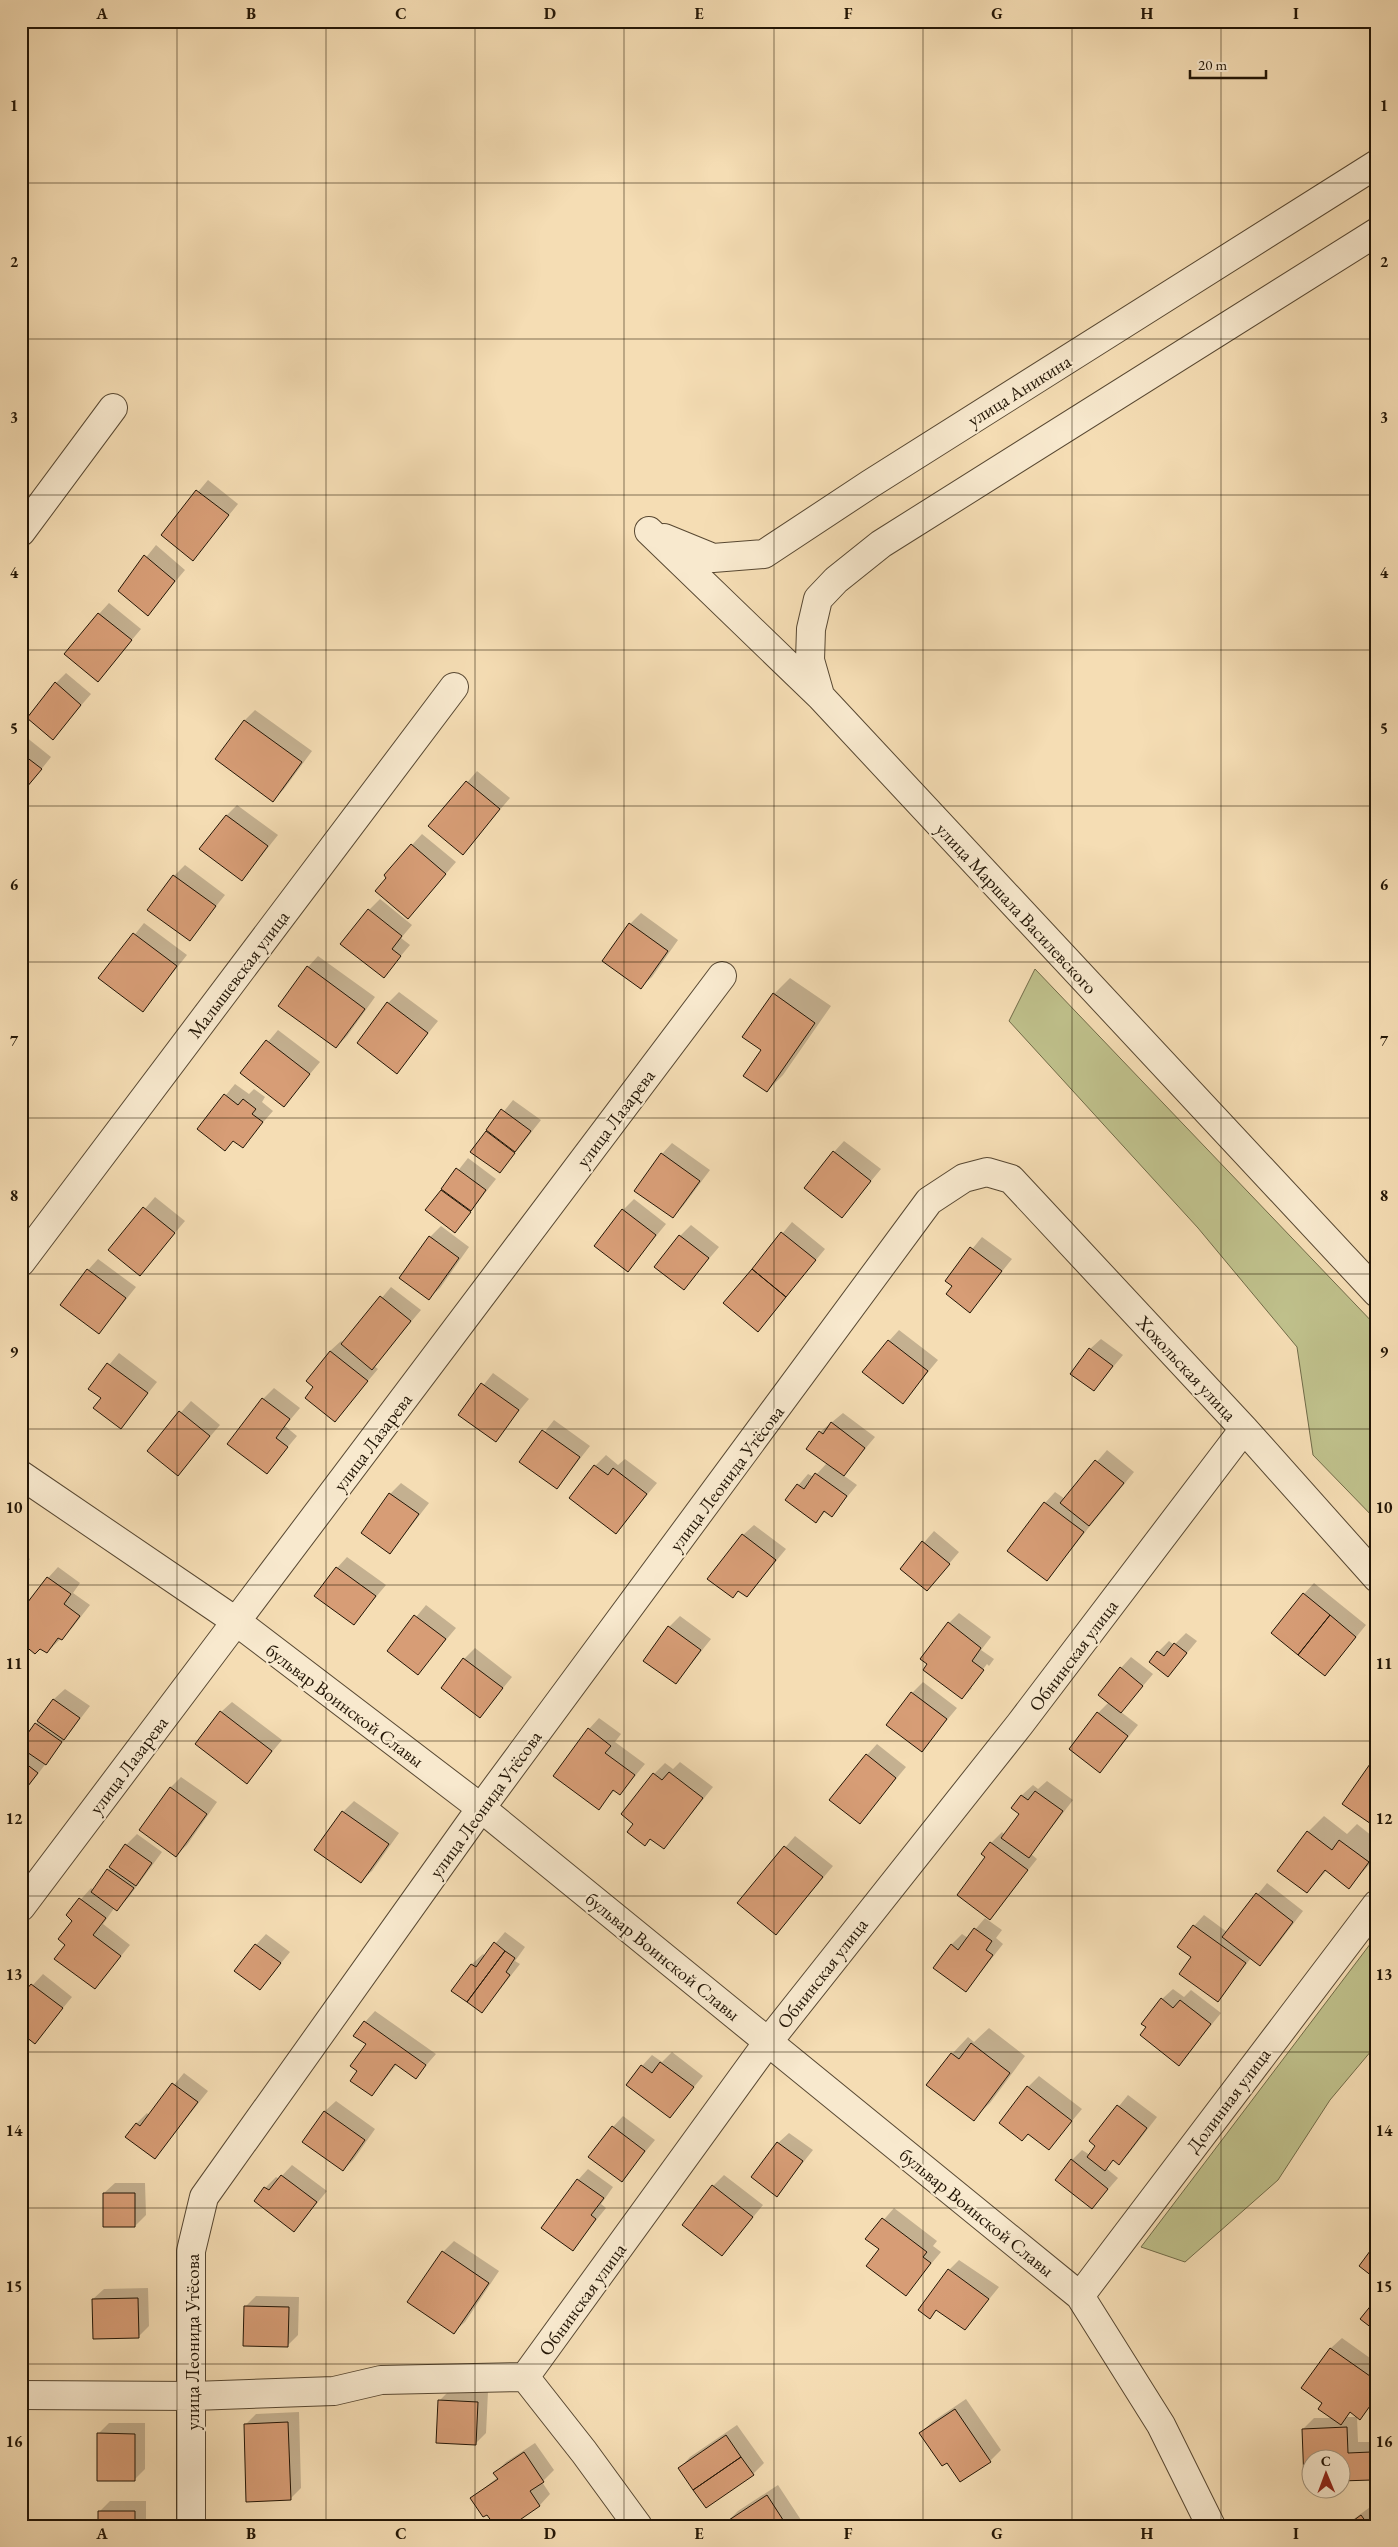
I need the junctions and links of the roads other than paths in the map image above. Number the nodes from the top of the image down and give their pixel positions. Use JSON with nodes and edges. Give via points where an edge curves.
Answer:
{"nodes":[{"id":1,"x":1377,"y":164,"type":"edge"},
{"id":2,"x":1377,"y":232,"type":"edge"},
{"id":3,"x":113,"y":408,"type":"dead end"},
{"id":4,"x":649,"y":531,"type":"joint"},
{"id":5,"x":21,"y":532,"type":"edge"},
{"id":6,"x":454,"y":686,"type":"dead end"},
{"id":7,"x":821,"y":697,"type":"junction"},
{"id":8,"x":722,"y":976,"type":"dead end"},
{"id":9,"x":987,"y":1172,"type":"joint"},
{"id":10,"x":21,"y":1262,"type":"edge"},
{"id":11,"x":1377,"y":1293,"type":"edge"},
{"id":12,"x":1244,"y":1429,"type":"junction"},
{"id":13,"x":21,"y":1475,"type":"edge"},
{"id":14,"x":1377,"y":1578,"type":"edge"},
{"id":15,"x":236,"y":1622,"type":"junction"},
{"id":16,"x":481,"y":1808,"type":"junction"},
{"id":17,"x":1377,"y":1904,"type":"edge"},
{"id":18,"x":21,"y":1907,"type":"edge"},
{"id":19,"x":768,"y":2042,"type":"junction"},
{"id":20,"x":1080,"y":2296,"type":"junction"},
{"id":21,"x":525,"y":2377,"type":"junction"},
{"id":22,"x":21,"y":2395,"type":"edge"},
{"id":23,"x":193,"y":2396,"type":"junction"},
{"id":24,"x":191,"y":2526,"type":"edge"},
{"id":25,"x":638,"y":2526,"type":"edge"},
{"id":26,"x":1211,"y":2526,"type":"edge"}],
"edges":[{"from":1,"to":4,"type":"street","name":"улица Аникина","via":[[764,554],[713,558]]},
{"from":2,"to":7,"type":"street","via":[[881,544],[836,580],[818,599],[812,629],[810,660]]},
{"from":3,"to":5,"type":"street"},
{"from":4,"to":7,"type":"street","name":"улица Маршала Василевского"},
{"from":6,"to":10,"type":"street","name":"Малышевская улица"},
{"from":7,"to":11,"type":"street","name":"улица Маршала Василевского"},
{"from":8,"to":15,"type":"street","name":"улица Лазарева"},
{"from":9,"to":12,"type":"street","name":"Хохольская улица","via":[[1011,1179]]},
{"from":9,"to":16,"type":"street","name":"улица Леонида Утёсова","via":[[964,1178],[929,1201]]},
{"from":12,"to":14,"type":"street","name":"Хохольская улица"},
{"from":12,"to":19,"type":"street","name":"Обнинская улица","via":[[1020,1724]]},
{"from":13,"to":15,"type":"street","name":"бульвар Воинской Славы"},
{"from":15,"to":16,"type":"street","name":"бульвар Воинской Славы"},
{"from":15,"to":18,"type":"street","name":"улица Лазарева"},
{"from":16,"to":19,"type":"street","name":"бульвар Воинской Славы"},
{"from":16,"to":23,"type":"street","name":"улица Леонида Утёсова","via":[[204,2197],[191,2251]]},
{"from":17,"to":20,"type":"street","name":"Долинная улица"},
{"from":19,"to":20,"type":"street","name":"бульвар Воинской Славы"},
{"from":19,"to":21,"type":"street","name":"Обнинская улица"},
{"from":20,"to":26,"type":"street","name":"бульвар Воинской Славы","via":[[1161,2425]]},
{"from":21,"to":23,"type":"street","via":[[381,2380],[334,2390]]},
{"from":21,"to":25,"type":"street"},
{"from":22,"to":23,"type":"street"},
{"from":23,"to":24,"type":"street","name":"улица Леонида Утёсова"}]}
